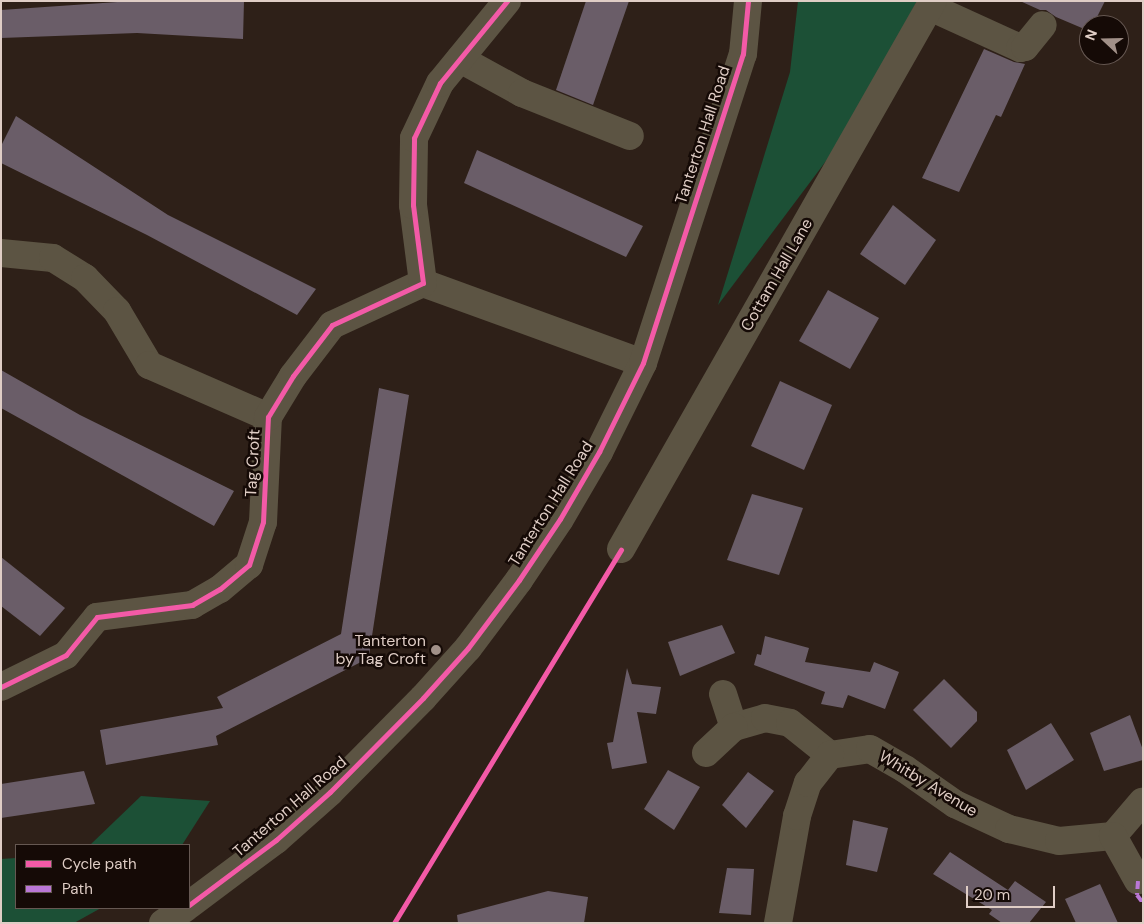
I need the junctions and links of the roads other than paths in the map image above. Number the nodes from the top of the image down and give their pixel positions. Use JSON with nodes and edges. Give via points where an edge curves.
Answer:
{"nodes":[{"id":1,"x":506,"y":1,"type":"edge"},
{"id":2,"x":748,"y":1,"type":"edge"},
{"id":3,"x":932,"y":4,"type":"edge"},
{"id":4,"x":1043,"y":25,"type":"dead end"},
{"id":5,"x":460,"y":59,"type":"junction"},
{"id":6,"x":630,"y":136,"type":"dead end"},
{"id":7,"x":1,"y":253,"type":"edge"},
{"id":8,"x":423,"y":283,"type":"junction"},
{"id":9,"x":643,"y":363,"type":"junction"},
{"id":10,"x":268,"y":417,"type":"junction"},
{"id":11,"x":621,"y":549,"type":"dead end"},
{"id":12,"x":1,"y":687,"type":"edge"},
{"id":13,"x":723,"y":694,"type":"dead end"},
{"id":14,"x":734,"y":727,"type":"junction"},
{"id":15,"x":706,"y":753,"type":"dead end"},
{"id":16,"x":830,"y":755,"type":"junction"},
{"id":17,"x":1142,"y":802,"type":"dead end"},
{"id":18,"x":1113,"y":836,"type":"junction"},
{"id":19,"x":1138,"y":881,"type":"dead end"},
{"id":20,"x":190,"y":904,"type":"edge"},
{"id":21,"x":184,"y":909,"type":"edge"},
{"id":22,"x":163,"y":923,"type":"edge"},
{"id":23,"x":778,"y":923,"type":"edge"}],
"edges":[{"from":1,"to":5,"type":"street"},
{"from":2,"to":9,"type":"street","name":"Tanterton Hall Road","via":[[742,54]]},
{"from":3,"to":4,"type":"street","via":[[1020,48],[1025,47]]},
{"from":3,"to":11,"type":"street","name":"Cottam Hall Lane"},
{"from":5,"to":6,"type":"street","via":[[522,93]]},
{"from":5,"to":8,"type":"street","via":[[440,83],[414,138],[413,205]]},
{"from":7,"to":10,"type":"street","name":"Tag Croft","via":[[53,258],[85,278],[116,311],[149,365]]},
{"from":8,"to":9,"type":"street"},
{"from":8,"to":10,"type":"street","name":"Tag Croft","via":[[332,325],[293,376]]},
{"from":9,"to":20,"type":"street","name":"Tanterton Hall Road","via":[[599,452],[560,518],[468,648],[330,792],[276,840]]},
{"from":10,"to":12,"type":"street","name":"Tag Croft","via":[[263,522],[249,565],[220,589],[192,605],[96,617],[66,655]]},
{"from":13,"to":14,"type":"street"},
{"from":14,"to":15,"type":"street"},
{"from":14,"to":16,"type":"street","via":[[765,718],[790,723]]},
{"from":16,"to":18,"type":"street","name":"Whitby Avenue","via":[[870,749],[905,768],[955,804],[1009,829],[1059,841]]},
{"from":16,"to":23,"type":"street","via":[[808,784],[797,816]]},
{"from":17,"to":18,"type":"street"},
{"from":18,"to":19,"type":"street"},
{"from":21,"to":22,"type":"street"}]}
